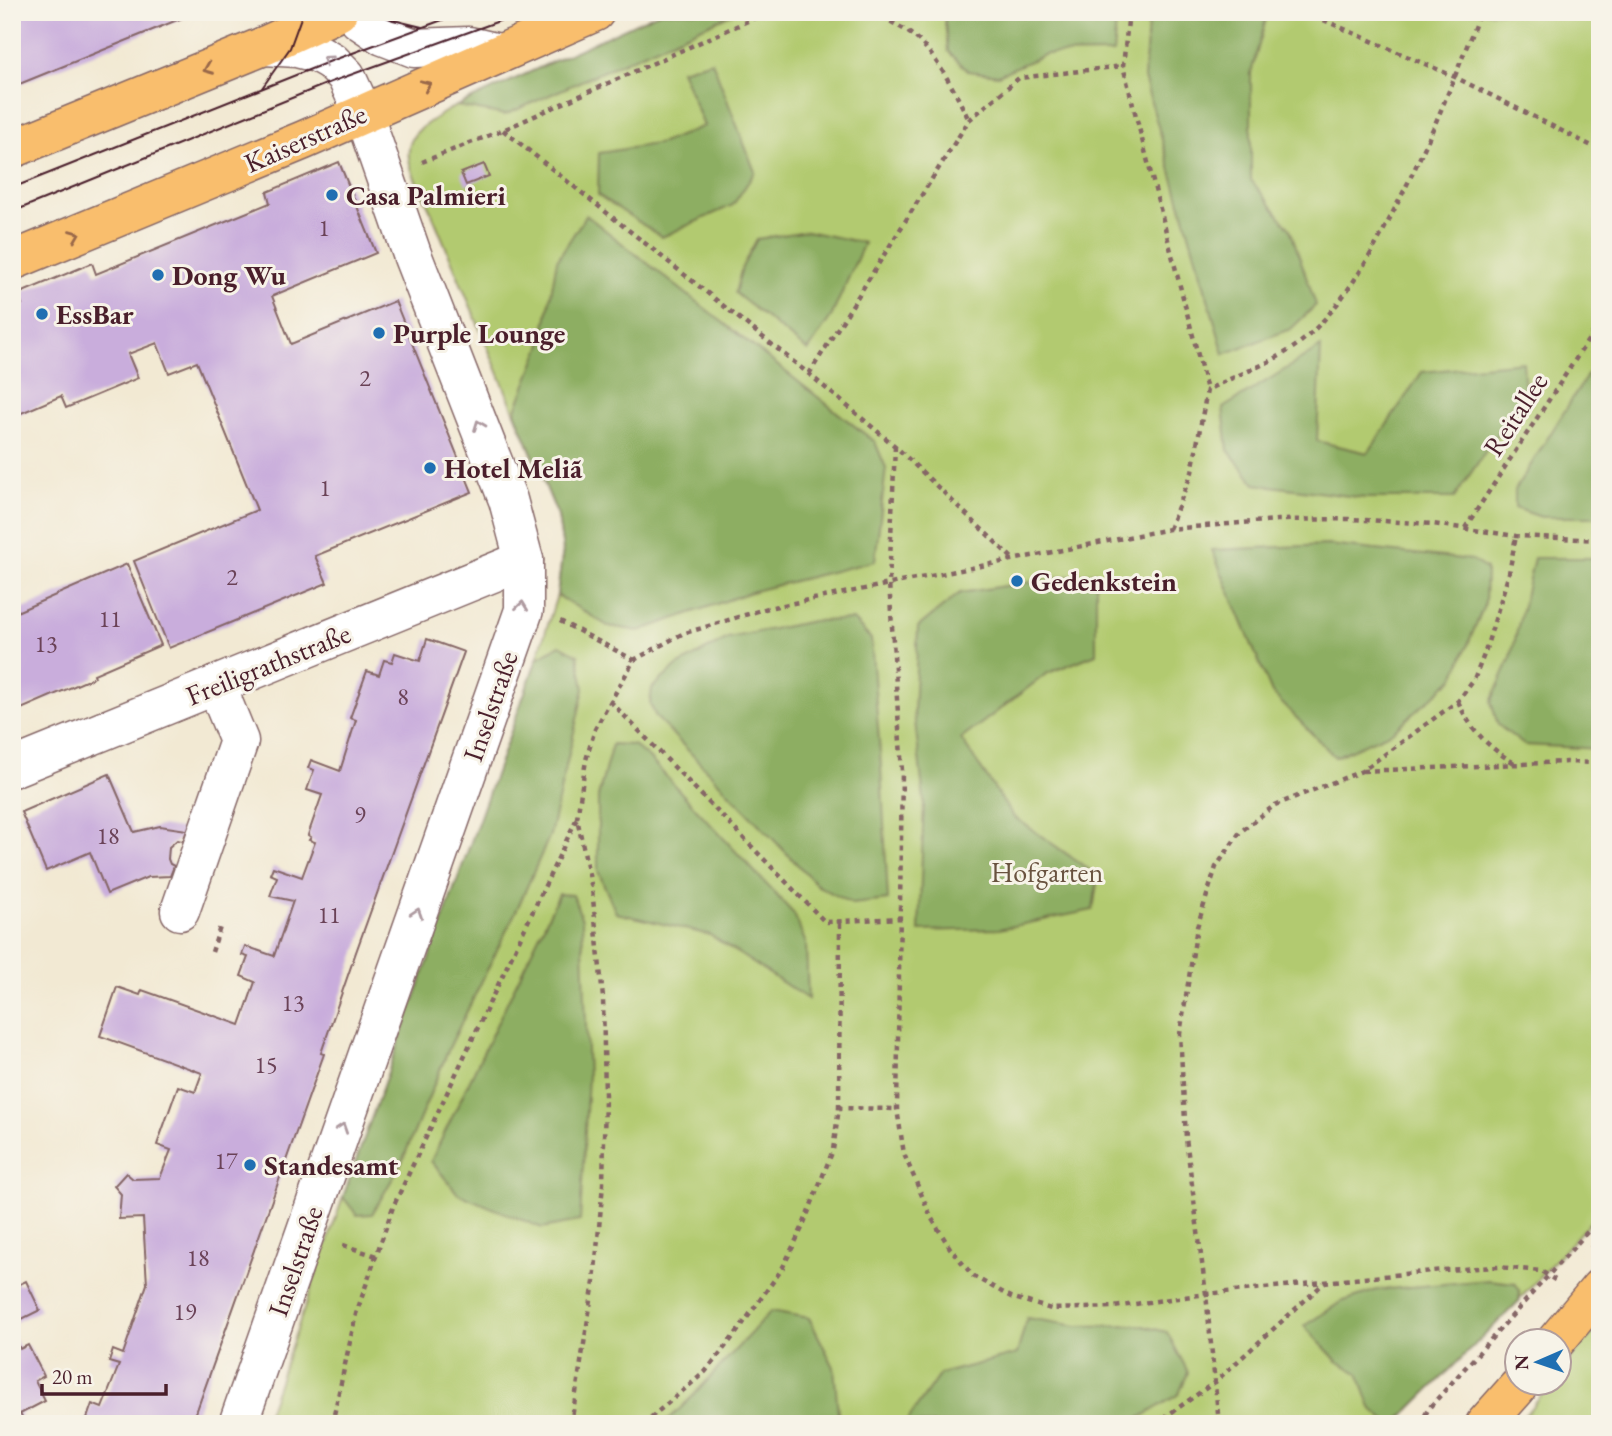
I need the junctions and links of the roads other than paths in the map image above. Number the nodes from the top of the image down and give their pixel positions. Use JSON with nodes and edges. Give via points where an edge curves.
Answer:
{"nodes":[{"id":1,"x":338,"y":12,"type":"edge"},
{"id":2,"x":353,"y":12,"type":"edge"},
{"id":3,"x":595,"y":12,"type":"edge"},
{"id":4,"x":264,"y":46,"type":"junction"},
{"id":5,"x":499,"y":53,"type":"junction"},
{"id":6,"x":363,"y":113,"type":"junction"},
{"id":7,"x":12,"y":149,"type":"edge"},
{"id":8,"x":12,"y":261,"type":"edge"},
{"id":9,"x":524,"y":559,"type":"junction"},
{"id":10,"x":216,"y":685,"type":"junction"},
{"id":11,"x":12,"y":768,"type":"edge"},
{"id":12,"x":180,"y":911,"type":"dead end"},
{"id":13,"x":1593,"y":1297,"type":"edge"},
{"id":14,"x":1567,"y":1328,"type":"edge"},
{"id":15,"x":1508,"y":1398,"type":"edge"},
{"id":16,"x":1513,"y":1398,"type":"edge"},
{"id":17,"x":239,"y":1424,"type":"edge"},
{"id":18,"x":1485,"y":1424,"type":"edge"},
{"id":19,"x":1500,"y":1424,"type":"edge"}],
"edges":[{"from":1,"to":4,"type":"main road"},
{"from":2,"to":5,"type":"street","via":[[383,36],[414,48],[469,46]]},
{"from":3,"to":5,"type":"main road","name":"Kaiserstraße"},
{"from":6,"to":4,"type":"street","name":"Inselstraße","one_way":true,"via":[[346,76],[331,61],[297,48]]},
{"from":4,"to":7,"type":"main road","one_way":true},
{"from":6,"to":5,"type":"main road","name":"Kaiserstraße","one_way":true},
{"from":8,"to":6,"type":"main road","name":"Kaiserstraße","one_way":true},
{"from":9,"to":6,"type":"street","name":"Inselstraße","one_way":true,"via":[[508,500],[413,257]]},
{"from":9,"to":10,"type":"street","name":"Freiligrathstraße"},
{"from":17,"to":9,"type":"street","name":"Inselstraße","one_way":true,"via":[[524,610]]},
{"from":10,"to":11,"type":"street","name":"Freiligrathstraße"},
{"from":10,"to":12,"type":"street","via":[[239,741]]},
{"from":13,"to":14,"type":"main road"},
{"from":15,"to":18,"type":"main road"},
{"from":16,"to":19,"type":"main road"}]}
